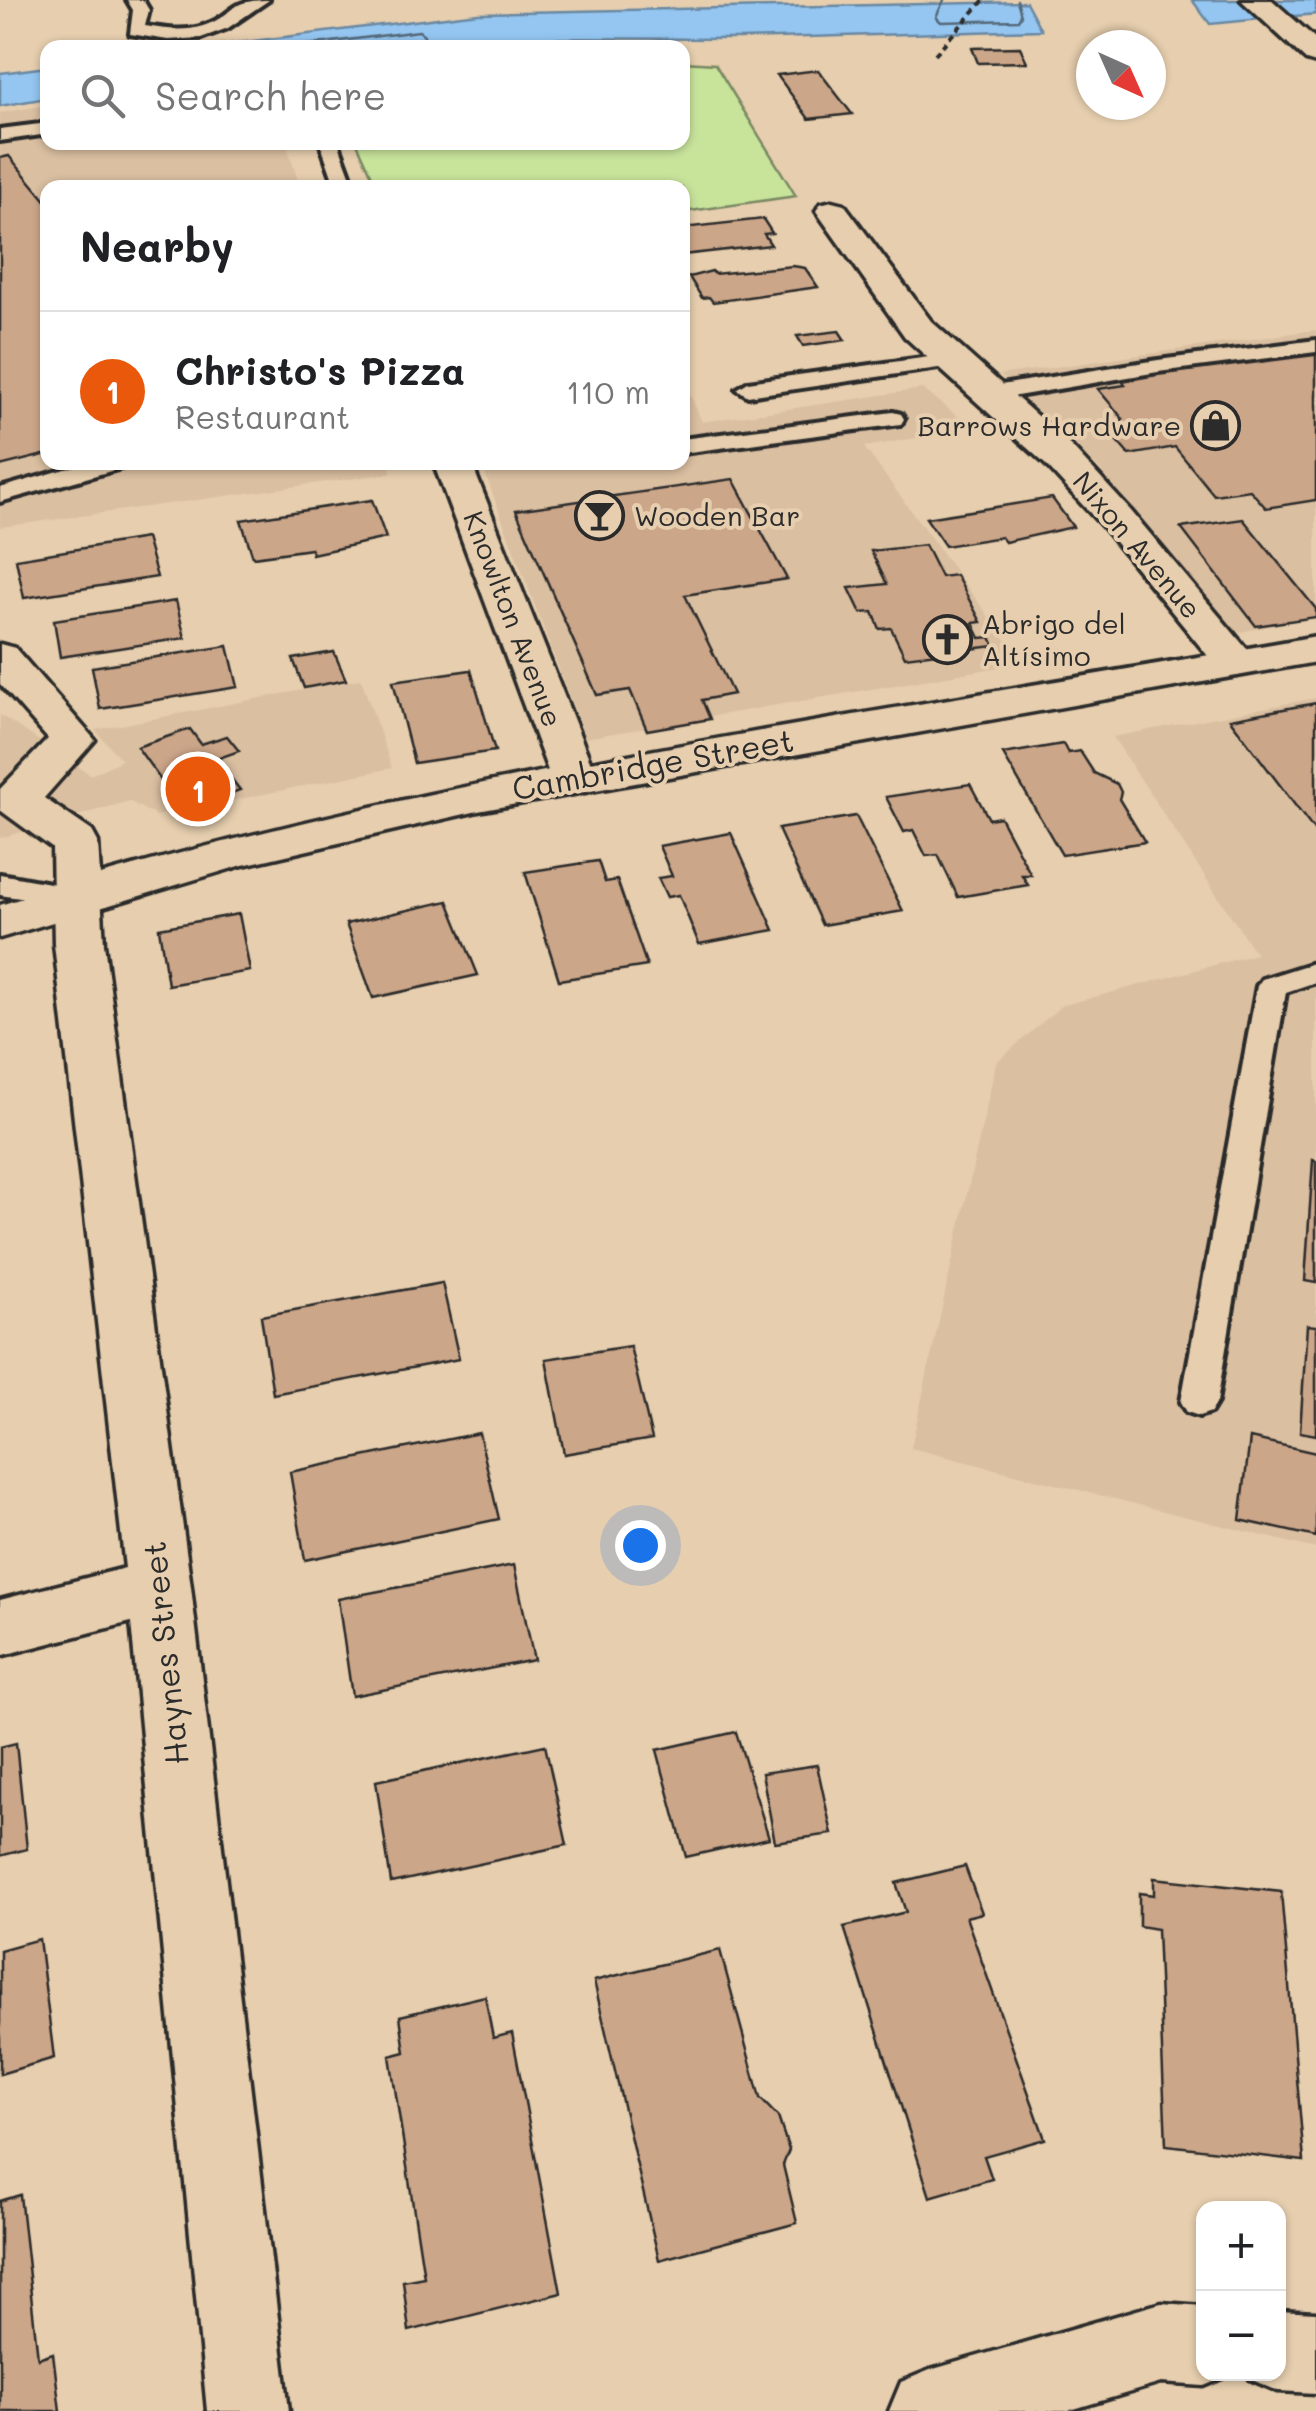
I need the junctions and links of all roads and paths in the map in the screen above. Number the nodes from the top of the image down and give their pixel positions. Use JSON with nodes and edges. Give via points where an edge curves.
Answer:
{"nodes":[{"id":1,"x":134,"y":0,"type":"edge"},
{"id":2,"x":261,"y":0,"type":"edge"},
{"id":3,"x":1255,"y":0,"type":"edge"},
{"id":4,"x":983,"y":1,"type":"edge"},
{"id":5,"x":936,"y":54,"type":"dead end"},
{"id":6,"x":1316,"y":54,"type":"edge"},
{"id":7,"x":40,"y":129,"type":"edge"},
{"id":8,"x":0,"y":134,"type":"edge"},
{"id":9,"x":333,"y":150,"type":"edge"},
{"id":10,"x":343,"y":180,"type":"edge"},
{"id":11,"x":832,"y":211,"type":"dead end"},
{"id":12,"x":1316,"y":346,"type":"edge"},
{"id":13,"x":951,"y":360,"type":"junction"},
{"id":14,"x":748,"y":389,"type":"dead end"},
{"id":15,"x":988,"y":394,"type":"junction"},
{"id":16,"x":893,"y":418,"type":"dead end"},
{"id":17,"x":690,"y":445,"type":"edge"},
{"id":18,"x":88,"y":470,"type":"edge"},
{"id":19,"x":464,"y":470,"type":"edge"},
{"id":20,"x":0,"y":494,"type":"edge"},
{"id":21,"x":1316,"y":649,"type":"edge"},
{"id":22,"x":0,"y":657,"type":"edge"},
{"id":23,"x":1236,"y":664,"type":"junction"},
{"id":24,"x":573,"y":776,"type":"junction"},
{"id":25,"x":8,"y":794,"type":"edge"},
{"id":26,"x":0,"y":883,"type":"edge"},
{"id":27,"x":77,"y":897,"type":"junction"},
{"id":28,"x":0,"y":922,"type":"edge"},
{"id":29,"x":1316,"y":972,"type":"edge"},
{"id":30,"x":1200,"y":1402,"type":"dead end"},
{"id":31,"x":159,"y":1587,"type":"junction"},
{"id":32,"x":0,"y":1628,"type":"edge"},
{"id":33,"x":1196,"y":2345,"type":"edge"},
{"id":34,"x":1286,"y":2351,"type":"edge"},
{"id":35,"x":1316,"y":2353,"type":"edge"},
{"id":36,"x":248,"y":2411,"type":"edge"},
{"id":37,"x":930,"y":2411,"type":"edge"}],
"edges":[{"from":1,"to":2,"type":"lane","via":[[141,10],[136,30],[176,37],[222,24],[242,4]]},
{"from":3,"to":6,"type":"street"},
{"from":4,"to":5,"type":"path"},
{"from":7,"to":8,"type":"lane"},
{"from":9,"to":10,"type":"lane"},
{"from":11,"to":13,"type":"street","name":"Nixon Avenue","via":[[918,330]]},
{"from":12,"to":15,"type":"lane"},
{"from":13,"to":14,"type":"lane"},
{"from":13,"to":15,"type":"street","name":"Nixon Avenue"},
{"from":15,"to":23,"type":"street","name":"Nixon Avenue","via":[[1058,454]]},
{"from":16,"to":17,"type":"lane"},
{"from":18,"to":20,"type":"lane"},
{"from":19,"to":24,"type":"street","name":"Knowlton Avenue"},
{"from":21,"to":23,"type":"street","name":"Cambridge Street"},
{"from":22,"to":25,"type":"street","via":[[73,740]]},
{"from":23,"to":24,"type":"street","name":"Cambridge Street"},
{"from":24,"to":27,"type":"street","name":"Cambridge Street","via":[[325,828]]},
{"from":25,"to":27,"type":"street","name":"Haynes Street","via":[[75,842]]},
{"from":26,"to":27,"type":"lane"},
{"from":27,"to":28,"type":"street","name":"Cambridge Street"},
{"from":27,"to":31,"type":"street","name":"Haynes Street"},
{"from":29,"to":30,"type":"lane","via":[[1272,986]]},
{"from":31,"to":32,"type":"street"},
{"from":31,"to":36,"type":"street","name":"Haynes Street"},
{"from":33,"to":37,"type":"street","via":[[1160,2343]]},
{"from":34,"to":35,"type":"street"}]}
